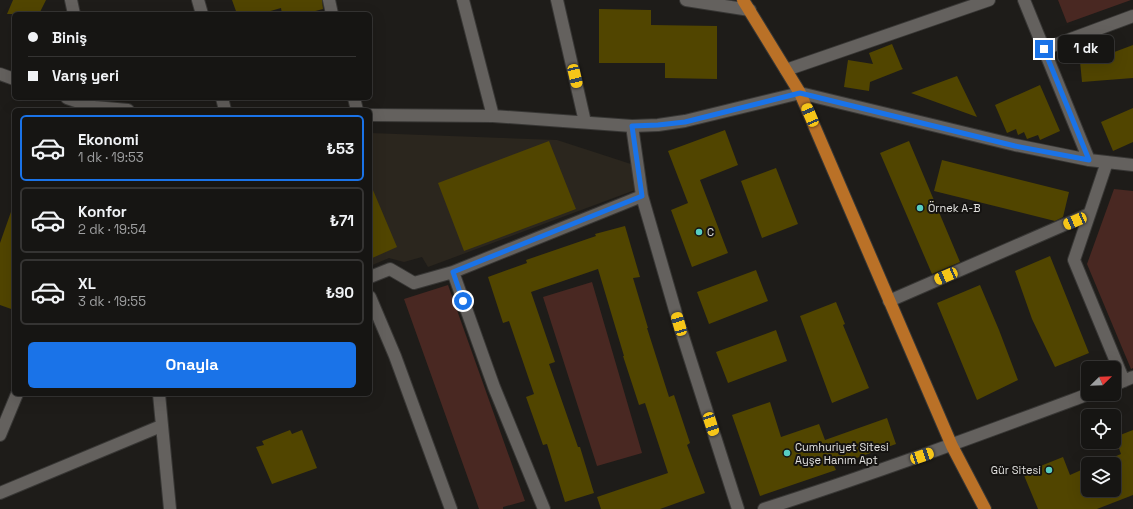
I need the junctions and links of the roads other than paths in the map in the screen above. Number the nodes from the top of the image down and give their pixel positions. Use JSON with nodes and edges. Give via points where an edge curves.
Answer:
{"nodes":[{"id":1,"x":71,"y":0,"type":"edge"},
{"id":2,"x":198,"y":0,"type":"edge"},
{"id":3,"x":329,"y":0,"type":"edge"},
{"id":4,"x":463,"y":0,"type":"edge"},
{"id":5,"x":557,"y":0,"type":"edge"},
{"id":6,"x":686,"y":0,"type":"edge"},
{"id":7,"x":989,"y":0,"type":"edge"},
{"id":8,"x":1024,"y":0,"type":"edge"},
{"id":9,"x":746,"y":5,"type":"edge"},
{"id":10,"x":74,"y":12,"type":"edge"},
{"id":11,"x":201,"y":12,"type":"edge"},
{"id":12,"x":332,"y":12,"type":"edge"},
{"id":13,"x":1133,"y":16,"type":"edge"},
{"id":14,"x":1044,"y":49,"type":"junction"},
{"id":15,"x":786,"y":70,"type":"junction"},
{"id":16,"x":0,"y":74,"type":"edge"},
{"id":17,"x":12,"y":78,"type":"edge"},
{"id":18,"x":800,"y":93,"type":"junction"},
{"id":19,"x":74,"y":100,"type":"edge"},
{"id":20,"x":93,"y":105,"type":"edge"},
{"id":21,"x":114,"y":108,"type":"edge"},
{"id":22,"x":372,"y":115,"type":"edge"},
{"id":23,"x":494,"y":116,"type":"junction"},
{"id":24,"x":585,"y":122,"type":"junction"},
{"id":25,"x":632,"y":126,"type":"junction"},
{"id":26,"x":1089,"y":160,"type":"junction"},
{"id":27,"x":1107,"y":162,"type":"junction"},
{"id":28,"x":1133,"y":165,"type":"edge"},
{"id":29,"x":642,"y":196,"type":"junction"},
{"id":30,"x":1089,"y":214,"type":"junction"},
{"id":31,"x":453,"y":272,"type":"junction"},
{"id":32,"x":372,"y":276,"type":"edge"},
{"id":33,"x":889,"y":301,"type":"junction"},
{"id":34,"x":372,"y":302,"type":"edge"},
{"id":35,"x":1124,"y":381,"type":"edge"},
{"id":36,"x":16,"y":396,"type":"edge"},
{"id":37,"x":159,"y":396,"type":"edge"},
{"id":38,"x":1081,"y":397,"type":"edge"},
{"id":39,"x":161,"y":426,"type":"junction"},
{"id":40,"x":0,"y":435,"type":"edge"},
{"id":41,"x":952,"y":446,"type":"junction"},
{"id":42,"x":0,"y":493,"type":"edge"},
{"id":43,"x":170,"y":509,"type":"edge"},
{"id":44,"x":451,"y":509,"type":"edge"},
{"id":45,"x":544,"y":509,"type":"edge"},
{"id":46,"x":738,"y":509,"type":"edge"},
{"id":47,"x":764,"y":509,"type":"edge"},
{"id":48,"x":985,"y":509,"type":"edge"}],
"edges":[{"from":1,"to":10,"type":"street"},
{"from":2,"to":11,"type":"street"},
{"from":3,"to":12,"type":"street"},
{"from":4,"to":23,"type":"street"},
{"from":5,"to":24,"type":"street"},
{"from":6,"to":9,"type":"street"},
{"from":7,"to":15,"type":"street"},
{"from":8,"to":14,"type":"street"},
{"from":9,"to":15,"type":"main road"},
{"from":13,"to":14,"type":"street"},
{"from":14,"to":26,"type":"street"},
{"from":15,"to":18,"type":"main road"},
{"from":16,"to":17,"type":"street"},
{"from":18,"to":25,"type":"street","via":[[685,122]]},
{"from":18,"to":26,"type":"street","via":[[1015,146]]},
{"from":18,"to":33,"type":"main road"},
{"from":19,"to":20,"type":"street"},
{"from":20,"to":21,"type":"street"},
{"from":22,"to":23,"type":"street"},
{"from":23,"to":24,"type":"street"},
{"from":24,"to":25,"type":"street"},
{"from":25,"to":29,"type":"street"},
{"from":26,"to":27,"type":"street"},
{"from":27,"to":28,"type":"street"},
{"from":27,"to":30,"type":"street"},
{"from":29,"to":31,"type":"street"},
{"from":29,"to":46,"type":"street","via":[[679,324]]},
{"from":30,"to":33,"type":"street"},
{"from":30,"to":35,"type":"street","via":[[1074,260]]},
{"from":31,"to":32,"type":"street","via":[[414,283],[390,269]]},
{"from":31,"to":45,"type":"street","via":[[494,387]]},
{"from":33,"to":41,"type":"main road"},
{"from":34,"to":44,"type":"street","via":[[395,356]]},
{"from":36,"to":40,"type":"street"},
{"from":37,"to":39,"type":"street"},
{"from":38,"to":41,"type":"street"},
{"from":39,"to":42,"type":"street"},
{"from":39,"to":43,"type":"street"},
{"from":41,"to":47,"type":"street"},
{"from":41,"to":48,"type":"main road"}]}
